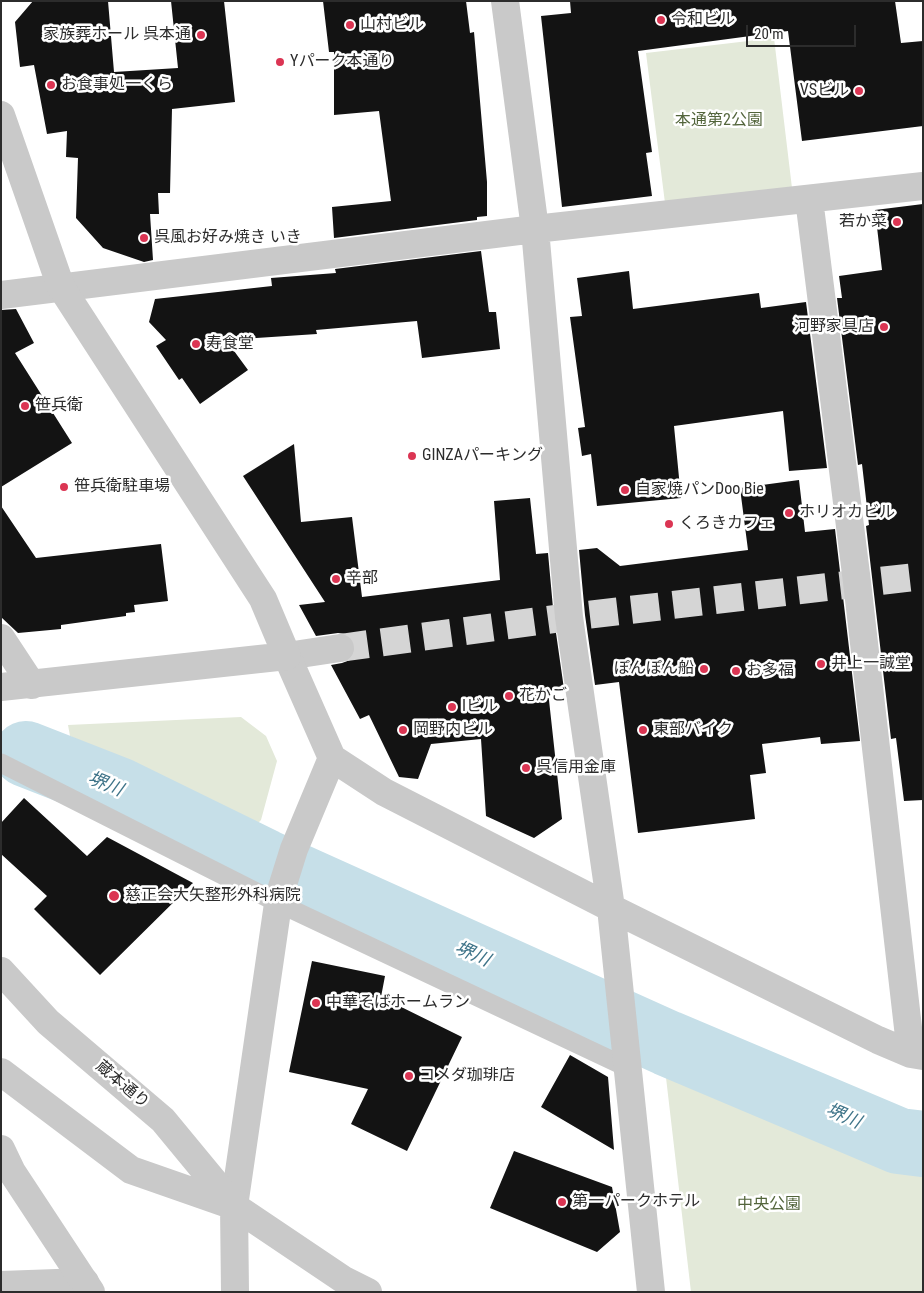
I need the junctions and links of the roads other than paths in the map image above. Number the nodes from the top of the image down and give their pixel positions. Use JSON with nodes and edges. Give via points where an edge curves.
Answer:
{"nodes":[{"id":1,"x":505,"y":1,"type":"edge"},
{"id":2,"x":1,"y":115,"type":"edge"},
{"id":3,"x":923,"y":186,"type":"edge"},
{"id":4,"x":809,"y":198,"type":"junction"},
{"id":5,"x":535,"y":229,"type":"junction"},
{"id":6,"x":61,"y":287,"type":"junction"},
{"id":7,"x":1,"y":294,"type":"edge"},
{"id":8,"x":1,"y":638,"type":"edge"},
{"id":9,"x":340,"y":648,"type":"tunnel mouth"},
{"id":10,"x":287,"y":656,"type":"junction"},
{"id":11,"x":32,"y":685,"type":"junction"},
{"id":12,"x":2,"y":688,"type":"edge"},
{"id":13,"x":1,"y":694,"type":"edge"},
{"id":14,"x":332,"y":758,"type":"junction"},
{"id":15,"x":1,"y":763,"type":"edge"},
{"id":16,"x":279,"y":900,"type":"junction"},
{"id":17,"x":611,"y":908,"type":"junction"},
{"id":18,"x":1,"y":971,"type":"edge"},
{"id":19,"x":917,"y":1055,"type":"edge"},
{"id":20,"x":627,"y":1060,"type":"junction"},
{"id":21,"x":1,"y":1072,"type":"edge"},
{"id":22,"x":5,"y":1168,"type":"edge"},
{"id":23,"x":234,"y":1206,"type":"junction"},
{"id":24,"x":1,"y":1285,"type":"edge"},
{"id":25,"x":88,"y":1287,"type":"edge"},
{"id":26,"x":235,"y":1292,"type":"edge"},
{"id":27,"x":368,"y":1292,"type":"edge"},
{"id":28,"x":650,"y":1292,"type":"edge"}],
"edges":[{"from":1,"to":5,"type":"street"},
{"from":2,"to":6,"type":"street"},
{"from":3,"to":4,"type":"street"},
{"from":4,"to":5,"type":"street"},
{"from":4,"to":19,"type":"street"},
{"from":5,"to":6,"type":"street"},
{"from":5,"to":17,"type":"street","via":[[569,617]]},
{"from":6,"to":7,"type":"street"},
{"from":6,"to":10,"type":"street","via":[[263,599]]},
{"from":8,"to":11,"type":"street"},
{"from":9,"to":10,"type":"street"},
{"from":10,"to":11,"type":"street"},
{"from":10,"to":14,"type":"street"},
{"from":11,"to":12,"type":"street"},
{"from":12,"to":13,"type":"lane"},
{"from":14,"to":16,"type":"street","via":[[294,849]]},
{"from":14,"to":17,"type":"street","via":[[384,792]]},
{"from":15,"to":16,"type":"lane"},
{"from":16,"to":20,"type":"lane"},
{"from":16,"to":23,"type":"street"},
{"from":17,"to":19,"type":"street","via":[[878,1040]]},
{"from":17,"to":20,"type":"street"},
{"from":18,"to":23,"type":"street","name":"蔵本通り","via":[[48,1022],[163,1120]]},
{"from":20,"to":28,"type":"street"},
{"from":21,"to":23,"type":"street","name":"蔵本通り","via":[[131,1170]]},
{"from":22,"to":25,"type":"street"},
{"from":23,"to":26,"type":"street"},
{"from":23,"to":27,"type":"street","name":"蔵本通り","via":[[344,1280]]},
{"from":24,"to":25,"type":"street"}]}
